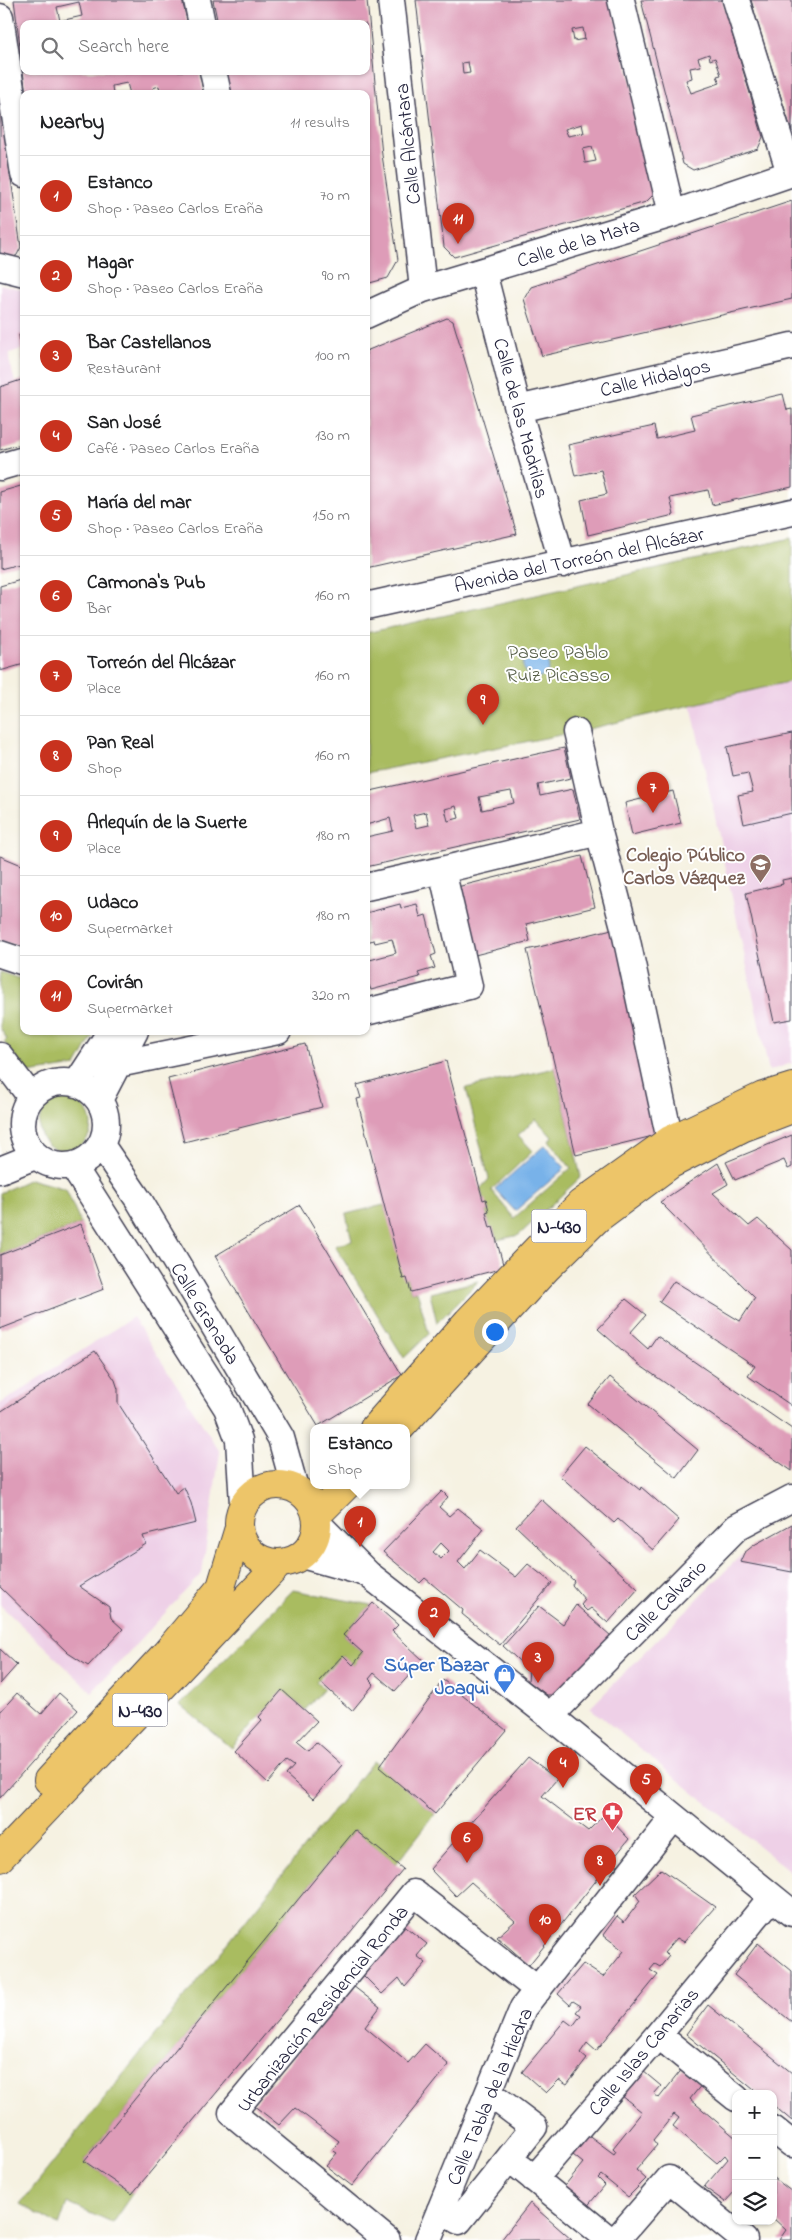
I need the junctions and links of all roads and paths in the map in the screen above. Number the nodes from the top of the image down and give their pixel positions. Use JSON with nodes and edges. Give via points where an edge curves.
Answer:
{"nodes":[{"id":1,"x":197,"y":0,"type":"edge"},
{"id":2,"x":391,"y":0,"type":"edge"},
{"id":3,"x":622,"y":0,"type":"edge"},
{"id":4,"x":736,"y":0,"type":"edge"},
{"id":5,"x":0,"y":17,"type":"edge"},
{"id":6,"x":201,"y":20,"type":"edge"},
{"id":7,"x":213,"y":75,"type":"edge"},
{"id":8,"x":217,"y":90,"type":"edge"},
{"id":9,"x":20,"y":148,"type":"edge"},
{"id":10,"x":791,"y":173,"type":"edge"},
{"id":11,"x":672,"y":214,"type":"junction"},
{"id":12,"x":0,"y":267,"type":"edge"},
{"id":13,"x":20,"y":272,"type":"edge"},
{"id":14,"x":483,"y":272,"type":"junction"},
{"id":15,"x":423,"y":289,"type":"junction"},
{"id":16,"x":370,"y":313,"type":"edge"},
{"id":17,"x":792,"y":346,"type":"edge"},
{"id":18,"x":518,"y":408,"type":"junction"},
{"id":19,"x":20,"y":461,"type":"edge"},
{"id":20,"x":0,"y":467,"type":"edge"},
{"id":21,"x":792,"y":512,"type":"edge"},
{"id":22,"x":563,"y":564,"type":"junction"},
{"id":23,"x":370,"y":605,"type":"edge"},
{"id":24,"x":576,"y":732,"type":"dead end"},
{"id":25,"x":598,"y":832,"type":"junction"},
{"id":26,"x":442,"y":870,"type":"junction"},
{"id":27,"x":370,"y":886,"type":"edge"},
{"id":28,"x":0,"y":954,"type":"edge"},
{"id":29,"x":20,"y":961,"type":"edge"},
{"id":30,"x":370,"y":1011,"type":"edge"},
{"id":31,"x":107,"y":1035,"type":"edge"},
{"id":32,"x":133,"y":1035,"type":"edge"},
{"id":33,"x":259,"y":1035,"type":"edge"},
{"id":34,"x":0,"y":1056,"type":"edge"},
{"id":35,"x":118,"y":1064,"type":"junction"},
{"id":36,"x":77,"y":1083,"type":"junction"},
{"id":37,"x":792,"y":1087,"type":"edge"},
{"id":38,"x":30,"y":1097,"type":"junction"},
{"id":39,"x":99,"y":1100,"type":"junction"},
{"id":40,"x":792,"y":1109,"type":"edge"},
{"id":41,"x":670,"y":1140,"type":"junction"},
{"id":42,"x":101,"y":1145,"type":"junction"},
{"id":43,"x":35,"y":1156,"type":"junction"},
{"id":44,"x":73,"y":1166,"type":"junction"},
{"id":45,"x":0,"y":1170,"type":"edge"},
{"id":46,"x":378,"y":1424,"type":"edge"},
{"id":47,"x":404,"y":1424,"type":"edge"},
{"id":48,"x":302,"y":1484,"type":"edge"},
{"id":49,"x":343,"y":1489,"type":"edge"},
{"id":50,"x":792,"y":1498,"type":"edge"},
{"id":51,"x":243,"y":1504,"type":"junction"},
{"id":52,"x":317,"y":1519,"type":"junction"},
{"id":53,"x":238,"y":1531,"type":"junction"},
{"id":54,"x":291,"y":1559,"type":"junction"},
{"id":55,"x":368,"y":1574,"type":"junction"},
{"id":56,"x":550,"y":1716,"type":"junction"},
{"id":57,"x":674,"y":1817,"type":"junction"},
{"id":58,"x":0,"y":1831,"type":"edge"},
{"id":59,"x":0,"y":1858,"type":"edge"},
{"id":60,"x":772,"y":1897,"type":"junction"},
{"id":61,"x":792,"y":1913,"type":"edge"},
{"id":62,"x":538,"y":1990,"type":"junction"},
{"id":63,"x":658,"y":2035,"type":"junction"},
{"id":64,"x":489,"y":2093,"type":"junction"},
{"id":65,"x":732,"y":2095,"type":"edge"},
{"id":66,"x":777,"y":2132,"type":"edge"},
{"id":67,"x":792,"y":2144,"type":"edge"},
{"id":68,"x":509,"y":2158,"type":"junction"},
{"id":69,"x":534,"y":2179,"type":"junction"},
{"id":70,"x":440,"y":2210,"type":"junction"},
{"id":71,"x":387,"y":2240,"type":"edge"},
{"id":72,"x":428,"y":2240,"type":"edge"},
{"id":73,"x":610,"y":2240,"type":"edge"},
{"id":74,"x":616,"y":2240,"type":"edge"},
{"id":75,"x":744,"y":2240,"type":"edge"}],
"edges":[{"from":1,"to":6,"type":"street"},
{"from":2,"to":15,"type":"street","name":"Calle Alcántara"},
{"from":3,"to":11,"type":"street"},
{"from":4,"to":10,"type":"street"},
{"from":5,"to":9,"type":"street"},
{"from":7,"to":8,"type":"street"},
{"from":10,"to":11,"type":"street","name":"Calle de la Mata"},
{"from":11,"to":14,"type":"street","name":"Calle de la Mata"},
{"from":12,"to":13,"type":"street"},
{"from":14,"to":15,"type":"street","name":"Calle de la Mata"},
{"from":14,"to":18,"type":"street","name":"Calle de las Madrilas"},
{"from":15,"to":16,"type":"street","name":"Calle de la Mata"},
{"from":17,"to":18,"type":"street","name":"Calle Hidalgos"},
{"from":18,"to":22,"type":"street","name":"Calle de las Madrilas"},
{"from":19,"to":20,"type":"street"},
{"from":21,"to":22,"type":"street","name":"Avenida del Torreón del Alcázar"},
{"from":22,"to":23,"type":"street","name":"Avenida del Torreón del Alcázar"},
{"from":24,"to":25,"type":"street"},
{"from":25,"to":26,"type":"street"},
{"from":25,"to":41,"type":"street","via":[[624,927]]},
{"from":26,"to":27,"type":"street"},
{"from":26,"to":30,"type":"street","via":[[469,986]]},
{"from":28,"to":29,"type":"street"},
{"from":31,"to":36,"type":"street"},
{"from":32,"to":35,"type":"street"},
{"from":33,"to":35,"type":"street"},
{"from":34,"to":38,"type":"street"},
{"from":35,"to":39,"type":"street"},
{"from":36,"to":38,"type":"street","via":[[57,1082],[40,1088]]},
{"from":36,"to":39,"type":"street"},
{"from":37,"to":41,"type":"highway","number":"N-430","via":[[763,1096]]},
{"from":38,"to":43,"type":"street","via":[[23,1110],[21,1126],[26,1145]]},
{"from":39,"to":42,"type":"street","via":[[106,1114]]},
{"from":40,"to":47,"type":"highway","number":"N-430","via":[[742,1128],[671,1164],[597,1219],[546,1269]]},
{"from":41,"to":46,"type":"highway","number":"N-430","via":[[580,1204],[468,1321]]},
{"from":42,"to":44,"type":"street","via":[[85,1162]]},
{"from":42,"to":48,"type":"street","name":"Calle Granada","via":[[140,1202],[281,1438]]},
{"from":43,"to":44,"type":"street","via":[[46,1163]]},
{"from":43,"to":45,"type":"street"},
{"from":44,"to":51,"type":"street","name":"Calle Granada","via":[[227,1408],[239,1440]]},
{"from":48,"to":51,"type":"highway","via":[[266,1486],[253,1492]]},
{"from":48,"to":52,"type":"highway"},
{"from":49,"to":52,"type":"highway","number":"N-430"},
{"from":50,"to":56,"type":"street","name":"Calle Calvario","via":[[737,1528]]},
{"from":51,"to":53,"type":"highway","number":"N-430","via":[[238,1517]]},
{"from":52,"to":54,"type":"highway","number":"N-430","via":[[316,1535],[310,1546]]},
{"from":52,"to":55,"type":"street"},
{"from":53,"to":54,"type":"highway","via":[[253,1555],[266,1561]]},
{"from":53,"to":58,"type":"highway","number":"N-430","via":[[221,1587],[166,1653]]},
{"from":54,"to":55,"type":"street"},
{"from":54,"to":59,"type":"highway","number":"N-430"},
{"from":55,"to":56,"type":"street"},
{"from":56,"to":57,"type":"street"},
{"from":57,"to":60,"type":"street"},
{"from":57,"to":62,"type":"street","name":"Calle Tabla de la Hiedra"},
{"from":60,"to":61,"type":"street"},
{"from":60,"to":63,"type":"street","name":"Calle Islas Canarias"},
{"from":62,"to":64,"type":"street","name":"Calle Tabla de la Hiedra","via":[[523,2008]]},
{"from":62,"to":71,"type":"street","name":"Urbanización Residencial Ronda","via":[[414,1894],[232,2113]]},
{"from":63,"to":65,"type":"street"},
{"from":63,"to":69,"type":"street","name":"Calle Islas Canarias"},
{"from":64,"to":68,"type":"street","via":[[534,2127]]},
{"from":64,"to":70,"type":"street","name":"Calle Tabla de la Hiedra"},
{"from":66,"to":67,"type":"street"},
{"from":68,"to":69,"type":"street"},
{"from":68,"to":70,"type":"street","via":[[459,2221]]},
{"from":69,"to":73,"type":"street"},
{"from":70,"to":72,"type":"street","name":"Calle Tabla de la Hiedra"},
{"from":74,"to":75,"type":"street","via":[[669,2180]]}]}
